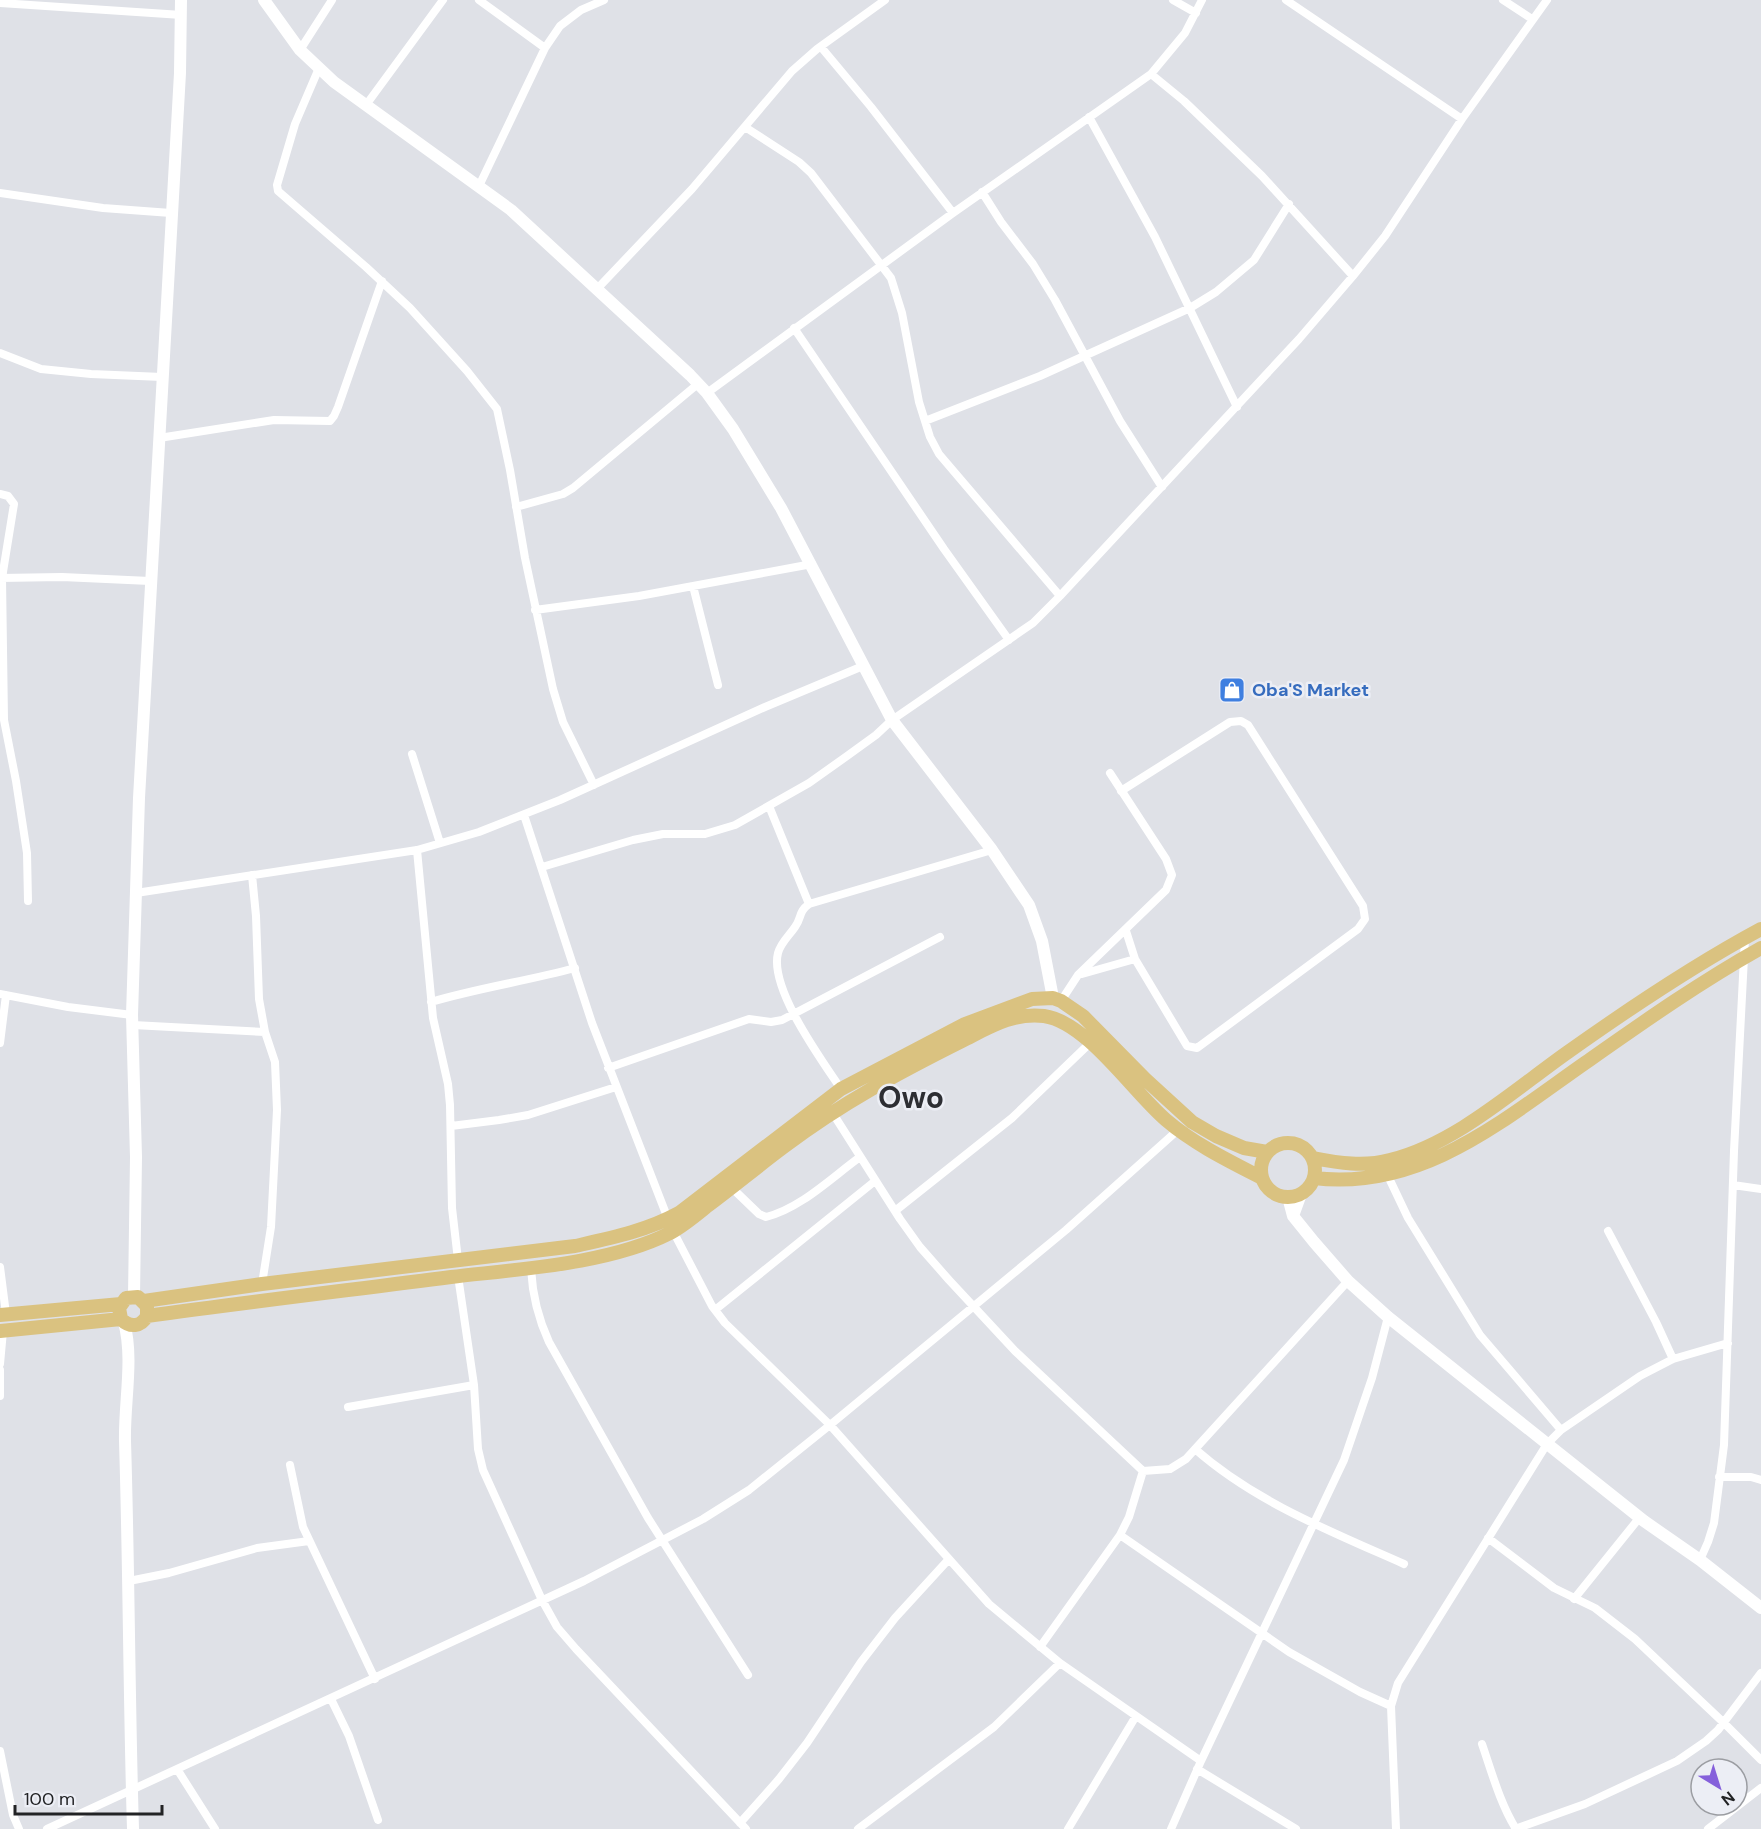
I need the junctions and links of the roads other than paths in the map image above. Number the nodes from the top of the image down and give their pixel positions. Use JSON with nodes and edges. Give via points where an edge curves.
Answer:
{"nodes":[{"id":1,"x":181,"y":0,"type":"edge"},
{"id":2,"x":264,"y":0,"type":"edge"},
{"id":3,"x":332,"y":0,"type":"edge"},
{"id":4,"x":443,"y":0,"type":"edge"},
{"id":5,"x":479,"y":0,"type":"edge"},
{"id":6,"x":885,"y":0,"type":"edge"},
{"id":7,"x":1173,"y":0,"type":"edge"},
{"id":8,"x":1202,"y":0,"type":"edge"},
{"id":9,"x":1286,"y":0,"type":"edge"},
{"id":10,"x":1503,"y":0,"type":"edge"},
{"id":11,"x":1546,"y":0,"type":"edge"},
{"id":12,"x":600,"y":1,"type":"edge"},
{"id":13,"x":0,"y":3,"type":"edge"},
{"id":14,"x":1196,"y":13,"type":"junction"},
{"id":15,"x":182,"y":15,"type":"junction"},
{"id":16,"x":1532,"y":19,"type":"junction"},
{"id":17,"x":821,"y":47,"type":"junction"},
{"id":18,"x":545,"y":48,"type":"junction"},
{"id":19,"x":300,"y":50,"type":"junction"},
{"id":20,"x":319,"y":68,"type":"junction"},
{"id":21,"x":1151,"y":74,"type":"junction"},
{"id":22,"x":366,"y":105,"type":"junction"},
{"id":23,"x":1089,"y":117,"type":"junction"},
{"id":24,"x":1462,"y":119,"type":"junction"},
{"id":25,"x":745,"y":127,"type":"junction"},
{"id":26,"x":479,"y":186,"type":"junction"},
{"id":27,"x":982,"y":192,"type":"junction"},
{"id":28,"x":0,"y":193,"type":"edge"},
{"id":29,"x":1289,"y":204,"type":"junction"},
{"id":30,"x":171,"y":213,"type":"junction"},
{"id":31,"x":953,"y":213,"type":"junction"},
{"id":32,"x":883,"y":265,"type":"junction"},
{"id":33,"x":1353,"y":276,"type":"junction"},
{"id":34,"x":382,"y":281,"type":"junction"},
{"id":35,"x":597,"y":289,"type":"junction"},
{"id":36,"x":1190,"y":308,"type":"junction"},
{"id":37,"x":794,"y":328,"type":"junction"},
{"id":38,"x":0,"y":353,"type":"edge"},
{"id":39,"x":1084,"y":357,"type":"junction"},
{"id":40,"x":162,"y":377,"type":"junction"},
{"id":41,"x":699,"y":383,"type":"junction"},
{"id":42,"x":707,"y":393,"type":"junction"},
{"id":43,"x":1237,"y":407,"type":"junction"},
{"id":44,"x":925,"y":421,"type":"junction"},
{"id":45,"x":159,"y":438,"type":"junction"},
{"id":46,"x":1162,"y":487,"type":"junction"},
{"id":47,"x":0,"y":494,"type":"edge"},
{"id":48,"x":516,"y":507,"type":"junction"},
{"id":49,"x":812,"y":564,"type":"junction"},
{"id":50,"x":1,"y":578,"type":"edge"},
{"id":51,"x":150,"y":581,"type":"junction"},
{"id":52,"x":693,"y":586,"type":"junction"},
{"id":53,"x":1060,"y":596,"type":"junction"},
{"id":54,"x":536,"y":610,"type":"junction"},
{"id":55,"x":1010,"y":640,"type":"junction"},
{"id":56,"x":863,"y":666,"type":"junction"},
{"id":57,"x":718,"y":685,"type":"dead end"},
{"id":58,"x":892,"y":720,"type":"junction"},
{"id":59,"x":412,"y":754,"type":"dead end"},
{"id":60,"x":1110,"y":773,"type":"dead end"},
{"id":61,"x":594,"y":785,"type":"junction"},
{"id":62,"x":1121,"y":790,"type":"junction"},
{"id":63,"x":769,"y":806,"type":"junction"},
{"id":64,"x":524,"y":815,"type":"junction"},
{"id":65,"x":440,"y":843,"type":"junction"},
{"id":66,"x":417,"y":850,"type":"junction"},
{"id":67,"x":992,"y":850,"type":"junction"},
{"id":68,"x":542,"y":867,"type":"junction"},
{"id":69,"x":252,"y":875,"type":"junction"},
{"id":70,"x":136,"y":892,"type":"junction"},
{"id":71,"x":28,"y":901,"type":"dead end"},
{"id":72,"x":809,"y":904,"type":"junction"},
{"id":73,"x":1761,"y":929,"type":"edge"},
{"id":74,"x":1126,"y":931,"type":"junction"},
{"id":75,"x":940,"y":937,"type":"dead end"},
{"id":76,"x":1745,"y":938,"type":"junction"},
{"id":77,"x":1761,"y":948,"type":"edge"},
{"id":78,"x":1744,"y":958,"type":"junction"},
{"id":79,"x":1135,"y":959,"type":"junction"},
{"id":80,"x":575,"y":968,"type":"junction"},
{"id":81,"x":1078,"y":975,"type":"junction"},
{"id":82,"x":3,"y":995,"type":"edge"},
{"id":83,"x":1057,"y":1000,"type":"junction"},
{"id":84,"x":431,"y":1002,"type":"junction"},
{"id":85,"x":795,"y":1014,"type":"junction"},
{"id":86,"x":132,"y":1020,"type":"junction"},
{"id":87,"x":265,"y":1032,"type":"junction"},
{"id":88,"x":0,"y":1043,"type":"edge"},
{"id":89,"x":1090,"y":1043,"type":"junction"},
{"id":90,"x":608,"y":1068,"type":"junction"},
{"id":91,"x":867,"y":1082,"type":"junction"},
{"id":92,"x":616,"y":1087,"type":"junction"},
{"id":93,"x":841,"y":1089,"type":"junction"},
{"id":94,"x":832,"y":1112,"type":"junction"},
{"id":95,"x":451,"y":1126,"type":"junction"},
{"id":96,"x":1178,"y":1130,"type":"junction"},
{"id":97,"x":1267,"y":1152,"type":"junction"},
{"id":98,"x":860,"y":1157,"type":"junction"},
{"id":99,"x":1313,"y":1158,"type":"junction"},
{"id":100,"x":1388,"y":1176,"type":"junction"},
{"id":101,"x":1262,"y":1178,"type":"junction"},
{"id":102,"x":1314,"y":1178,"type":"junction"},
{"id":103,"x":875,"y":1181,"type":"junction"},
{"id":104,"x":1733,"y":1185,"type":"junction"},
{"id":105,"x":732,"y":1188,"type":"junction"},
{"id":106,"x":1761,"y":1189,"type":"edge"},
{"id":107,"x":1295,"y":1196,"type":"junction"},
{"id":108,"x":895,"y":1210,"type":"junction"},
{"id":109,"x":671,"y":1225,"type":"junction"},
{"id":110,"x":1608,"y":1231,"type":"dead end"},
{"id":111,"x":458,"y":1260,"type":"junction"},
{"id":112,"x":0,"y":1267,"type":"edge"},
{"id":113,"x":531,"y":1268,"type":"junction"},
{"id":114,"x":458,"y":1276,"type":"junction"},
{"id":115,"x":1348,"y":1281,"type":"junction"},
{"id":116,"x":262,"y":1284,"type":"junction"},
{"id":117,"x":139,"y":1299,"type":"junction"},
{"id":118,"x":121,"y":1304,"type":"junction"},
{"id":119,"x":973,"y":1307,"type":"junction"},
{"id":120,"x":715,"y":1310,"type":"junction"},
{"id":121,"x":3,"y":1314,"type":"edge"},
{"id":122,"x":147,"y":1316,"type":"junction"},
{"id":123,"x":1388,"y":1317,"type":"junction"},
{"id":124,"x":127,"y":1326,"type":"junction"},
{"id":125,"x":2,"y":1331,"type":"edge"},
{"id":126,"x":1728,"y":1343,"type":"junction"},
{"id":127,"x":1673,"y":1359,"type":"junction"},
{"id":128,"x":0,"y":1364,"type":"edge"},
{"id":129,"x":0,"y":1370,"type":"edge"},
{"id":130,"x":474,"y":1385,"type":"junction"},
{"id":131,"x":0,"y":1395,"type":"edge"},
{"id":132,"x":348,"y":1407,"type":"dead end"},
{"id":133,"x":830,"y":1425,"type":"junction"},
{"id":134,"x":1561,"y":1430,"type":"junction"},
{"id":135,"x":1547,"y":1443,"type":"junction"},
{"id":136,"x":1195,"y":1449,"type":"junction"},
{"id":137,"x":290,"y":1465,"type":"dead end"},
{"id":138,"x":1143,"y":1471,"type":"junction"},
{"id":139,"x":1719,"y":1477,"type":"junction"},
{"id":140,"x":1761,"y":1480,"type":"edge"},
{"id":141,"x":1640,"y":1517,"type":"junction"},
{"id":142,"x":1314,"y":1524,"type":"junction"},
{"id":143,"x":1120,"y":1534,"type":"junction"},
{"id":144,"x":1488,"y":1538,"type":"junction"},
{"id":145,"x":664,"y":1540,"type":"junction"},
{"id":146,"x":309,"y":1541,"type":"junction"},
{"id":147,"x":949,"y":1559,"type":"junction"},
{"id":148,"x":1700,"y":1560,"type":"junction"},
{"id":149,"x":1404,"y":1564,"type":"dead end"},
{"id":150,"x":129,"y":1581,"type":"junction"},
{"id":151,"x":1574,"y":1599,"type":"junction"},
{"id":152,"x":543,"y":1600,"type":"junction"},
{"id":153,"x":1761,"y":1608,"type":"edge"},
{"id":154,"x":1262,"y":1632,"type":"junction"},
{"id":155,"x":1040,"y":1647,"type":"junction"},
{"id":156,"x":1060,"y":1663,"type":"junction"},
{"id":157,"x":1761,"y":1674,"type":"edge"},
{"id":158,"x":748,"y":1675,"type":"dead end"},
{"id":159,"x":375,"y":1679,"type":"junction"},
{"id":160,"x":331,"y":1699,"type":"junction"},
{"id":161,"x":1391,"y":1706,"type":"junction"},
{"id":162,"x":1136,"y":1716,"type":"junction"},
{"id":163,"x":1724,"y":1723,"type":"junction"},
{"id":164,"x":1482,"y":1744,"type":"dead end"},
{"id":165,"x":0,"y":1751,"type":"edge"},
{"id":166,"x":1761,"y":1760,"type":"edge"},
{"id":167,"x":1199,"y":1765,"type":"junction"},
{"id":168,"x":177,"y":1769,"type":"junction"},
{"id":169,"x":132,"y":1788,"type":"junction"},
{"id":170,"x":1761,"y":1788,"type":"edge"},
{"id":171,"x":378,"y":1820,"type":"dead end"},
{"id":172,"x":743,"y":1826,"type":"edge"},
{"id":173,"x":19,"y":1829,"type":"edge"},
{"id":174,"x":47,"y":1829,"type":"edge"},
{"id":175,"x":133,"y":1829,"type":"edge"},
{"id":176,"x":215,"y":1829,"type":"edge"},
{"id":177,"x":858,"y":1829,"type":"edge"},
{"id":178,"x":1068,"y":1829,"type":"edge"},
{"id":179,"x":1170,"y":1829,"type":"edge"},
{"id":180,"x":1296,"y":1829,"type":"edge"},
{"id":181,"x":1396,"y":1829,"type":"edge"},
{"id":182,"x":1516,"y":1829,"type":"edge"},
{"id":183,"x":1708,"y":1829,"type":"edge"}],
"edges":[{"from":1,"to":15,"type":"street"},
{"from":2,"to":19,"type":"street"},
{"from":3,"to":19,"type":"street"},
{"from":4,"to":22,"type":"street"},
{"from":5,"to":18,"type":"street"},
{"from":6,"to":17,"type":"street"},
{"from":7,"to":14,"type":"street"},
{"from":8,"to":14,"type":"street"},
{"from":9,"to":24,"type":"street"},
{"from":10,"to":16,"type":"street"},
{"from":11,"to":16,"type":"street"},
{"from":12,"to":18,"type":"street","via":[[560,26]]},
{"from":13,"to":15,"type":"street"},
{"from":14,"to":21,"type":"street","via":[[1175,48]]},
{"from":15,"to":30,"type":"street"},
{"from":16,"to":24,"type":"street"},
{"from":17,"to":25,"type":"street","via":[[792,70]]},
{"from":17,"to":31,"type":"street","via":[[872,106]]},
{"from":18,"to":26,"type":"street"},
{"from":19,"to":20,"type":"street"},
{"from":20,"to":22,"type":"street"},
{"from":20,"to":34,"type":"street","via":[[295,123],[278,191]]},
{"from":21,"to":23,"type":"street"},
{"from":21,"to":29,"type":"street"},
{"from":22,"to":26,"type":"street"},
{"from":23,"to":27,"type":"street"},
{"from":23,"to":36,"type":"street"},
{"from":24,"to":33,"type":"street","via":[[1396,220]]},
{"from":25,"to":32,"type":"street","via":[[811,173]]},
{"from":25,"to":35,"type":"street"},
{"from":26,"to":35,"type":"street"},
{"from":27,"to":31,"type":"street"},
{"from":27,"to":39,"type":"street","via":[[1044,282]]},
{"from":28,"to":30,"type":"street"},
{"from":29,"to":33,"type":"street"},
{"from":29,"to":36,"type":"street","via":[[1254,260]]},
{"from":30,"to":40,"type":"street"},
{"from":31,"to":32,"type":"street"},
{"from":32,"to":37,"type":"street"},
{"from":32,"to":44,"type":"street","via":[[896,289]]},
{"from":33,"to":43,"type":"street"},
{"from":34,"to":45,"type":"street","via":[[330,421],[274,420]]},
{"from":34,"to":48,"type":"street","via":[[436,335],[497,409]]},
{"from":35,"to":41,"type":"street"},
{"from":36,"to":39,"type":"street"},
{"from":36,"to":43,"type":"street"},
{"from":37,"to":42,"type":"street"},
{"from":37,"to":55,"type":"street"},
{"from":38,"to":40,"type":"street","via":[[41,369]]},
{"from":39,"to":44,"type":"street"},
{"from":39,"to":46,"type":"street"},
{"from":40,"to":45,"type":"street"},
{"from":41,"to":42,"type":"street"},
{"from":41,"to":48,"type":"street","via":[[573,488]]},
{"from":42,"to":49,"type":"street","via":[[752,458]]},
{"from":43,"to":46,"type":"street"},
{"from":44,"to":53,"type":"street","via":[[939,453]]},
{"from":45,"to":51,"type":"street"},
{"from":46,"to":53,"type":"street"},
{"from":47,"to":50,"type":"street","via":[[8,496],[14,504]]},
{"from":48,"to":54,"type":"street"},
{"from":49,"to":52,"type":"street"},
{"from":49,"to":56,"type":"street"},
{"from":50,"to":51,"type":"street"},
{"from":50,"to":71,"type":"street","via":[[4,720],[27,853]]},
{"from":51,"to":70,"type":"street"},
{"from":52,"to":54,"type":"street"},
{"from":52,"to":57,"type":"street"},
{"from":53,"to":55,"type":"street"},
{"from":54,"to":61,"type":"street","via":[[563,722]]},
{"from":55,"to":58,"type":"street"},
{"from":56,"to":58,"type":"street"},
{"from":56,"to":61,"type":"street"},
{"from":58,"to":63,"type":"street","via":[[828,769]]},
{"from":58,"to":67,"type":"street"},
{"from":59,"to":65,"type":"street"},
{"from":60,"to":62,"type":"street"},
{"from":61,"to":64,"type":"street"},
{"from":62,"to":74,"type":"street","via":[[1166,859],[1172,876],[1166,890]]},
{"from":62,"to":79,"type":"street","via":[[1230,722],[1248,724],[1363,906],[1365,918],[1358,929],[1197,1048],[1187,1046]]},
{"from":63,"to":68,"type":"street","via":[[735,825],[705,834],[663,834],[633,840]]},
{"from":63,"to":72,"type":"street"},
{"from":64,"to":65,"type":"street"},
{"from":64,"to":68,"type":"street"},
{"from":65,"to":66,"type":"street"},
{"from":66,"to":69,"type":"street"},
{"from":66,"to":84,"type":"street"},
{"from":67,"to":72,"type":"street"},
{"from":67,"to":83,"type":"street","via":[[1037,921]]},
{"from":68,"to":80,"type":"street"},
{"from":69,"to":70,"type":"street"},
{"from":69,"to":87,"type":"street","via":[[259,999]]},
{"from":70,"to":86,"type":"street"},
{"from":72,"to":85,"type":"street","via":[[781,944],[777,960],[780,986]]},
{"from":73,"to":76,"type":"main road"},
{"from":74,"to":79,"type":"street"},
{"from":74,"to":81,"type":"street"},
{"from":75,"to":85,"type":"street"},
{"from":76,"to":78,"type":"street"},
{"from":76,"to":99,"type":"main road","via":[[1677,979],[1475,1120],[1429,1145],[1378,1163],[1344,1164]]},
{"from":77,"to":78,"type":"main road"},
{"from":78,"to":100,"type":"main road","via":[[1680,997],[1464,1145]]},
{"from":78,"to":104,"type":"street"},
{"from":79,"to":81,"type":"street"},
{"from":80,"to":84,"type":"street"},
{"from":80,"to":90,"type":"street"},
{"from":81,"to":83,"type":"street"},
{"from":82,"to":86,"type":"street"},
{"from":82,"to":88,"type":"street"},
{"from":83,"to":91,"type":"main road","via":[[1032,999],[965,1024]]},
{"from":83,"to":97,"type":"main road","via":[[1083,1016],[1192,1122],[1244,1148]]},
{"from":84,"to":95,"type":"street","via":[[448,1084]]},
{"from":85,"to":90,"type":"street","via":[[771,1022],[749,1019],[735,1023]]},
{"from":85,"to":93,"type":"street"},
{"from":86,"to":87,"type":"street"},
{"from":86,"to":117,"type":"street"},
{"from":87,"to":116,"type":"street","via":[[275,1062],[277,1110],[271,1227]]},
{"from":89,"to":91,"type":"main road","via":[[1059,1020],[1018,1016]]},
{"from":89,"to":96,"type":"main road"},
{"from":89,"to":108,"type":"street","via":[[1012,1118]]},
{"from":90,"to":92,"type":"street"},
{"from":91,"to":93,"type":"main road"},
{"from":91,"to":94,"type":"main road"},
{"from":92,"to":95,"type":"street","via":[[528,1114]]},
{"from":92,"to":109,"type":"street"},
{"from":93,"to":109,"type":"main road","via":[[782,1132]]},
{"from":94,"to":98,"type":"street"},
{"from":94,"to":105,"type":"main road"},
{"from":95,"to":111,"type":"street","via":[[452,1208]]},
{"from":96,"to":101,"type":"main road"},
{"from":96,"to":119,"type":"street"},
{"from":97,"to":99,"type":"main road","via":[[1278,1144],[1292,1143]]},
{"from":97,"to":101,"type":"main road","via":[[1261,1165]]},
{"from":98,"to":103,"type":"street"},
{"from":98,"to":105,"type":"street","via":[[786,1209],[766,1217]]},
{"from":99,"to":102,"type":"main road"},
{"from":100,"to":102,"type":"main road","via":[[1338,1181]]},
{"from":100,"to":134,"type":"street","via":[[1408,1218],[1480,1335]]},
{"from":101,"to":107,"type":"main road","via":[[1275,1194]]},
{"from":102,"to":107,"type":"main road","via":[[1307,1190]]},
{"from":103,"to":108,"type":"street"},
{"from":103,"to":120,"type":"street"},
{"from":104,"to":106,"type":"street"},
{"from":104,"to":126,"type":"street"},
{"from":105,"to":109,"type":"main road"},
{"from":107,"to":115,"type":"street","via":[[1293,1216]]},
{"from":108,"to":119,"type":"street","via":[[920,1247]]},
{"from":109,"to":111,"type":"main road","via":[[575,1246]]},
{"from":109,"to":113,"type":"main road","via":[[650,1242],[631,1249]]},
{"from":109,"to":120,"type":"street"},
{"from":110,"to":127,"type":"street"},
{"from":111,"to":116,"type":"main road"},
{"from":112,"to":121,"type":"street"},
{"from":113,"to":114,"type":"main road"},
{"from":113,"to":145,"type":"street","via":[[532,1289],[546,1336],[602,1439]]},
{"from":114,"to":122,"type":"main road"},
{"from":114,"to":130,"type":"street"},
{"from":115,"to":123,"type":"street"},
{"from":115,"to":136,"type":"street"},
{"from":116,"to":117,"type":"main road"},
{"from":117,"to":118,"type":"main road","via":[[126,1298]]},
{"from":117,"to":122,"type":"main road","via":[[147,1306]]},
{"from":118,"to":121,"type":"main road"},
{"from":118,"to":124,"type":"main road","via":[[119,1311]]},
{"from":119,"to":133,"type":"street"},
{"from":119,"to":138,"type":"street"},
{"from":120,"to":133,"type":"street"},
{"from":122,"to":124,"type":"main road","via":[[140,1324]]},
{"from":123,"to":135,"type":"street"},
{"from":123,"to":142,"type":"street","via":[[1344,1460]]},
{"from":124,"to":125,"type":"main road"},
{"from":124,"to":150,"type":"street"},
{"from":125,"to":128,"type":"street"},
{"from":126,"to":127,"type":"street"},
{"from":126,"to":139,"type":"street"},
{"from":127,"to":134,"type":"street","via":[[1640,1376]]},
{"from":129,"to":131,"type":"street"},
{"from":130,"to":132,"type":"street"},
{"from":130,"to":152,"type":"street","via":[[477,1449],[483,1470]]},
{"from":133,"to":145,"type":"street","via":[[749,1490]]},
{"from":133,"to":147,"type":"street"},
{"from":134,"to":135,"type":"street"},
{"from":135,"to":141,"type":"street"},
{"from":135,"to":144,"type":"street"},
{"from":136,"to":138,"type":"street","via":[[1170,1468]]},
{"from":136,"to":142,"type":"street","via":[[1229,1476]]},
{"from":137,"to":146,"type":"street"},
{"from":138,"to":143,"type":"street","via":[[1130,1517]]},
{"from":139,"to":140,"type":"street"},
{"from":139,"to":148,"type":"street","via":[[1714,1523]]},
{"from":141,"to":148,"type":"street"},
{"from":141,"to":151,"type":"street"},
{"from":142,"to":149,"type":"street"},
{"from":142,"to":154,"type":"street"},
{"from":143,"to":154,"type":"street"},
{"from":143,"to":155,"type":"street"},
{"from":144,"to":151,"type":"street"},
{"from":144,"to":161,"type":"street","via":[[1407,1665]]},
{"from":145,"to":152,"type":"street"},
{"from":145,"to":158,"type":"street"},
{"from":146,"to":150,"type":"street","via":[[257,1548]]},
{"from":146,"to":159,"type":"street"},
{"from":147,"to":155,"type":"street","via":[[989,1604]]},
{"from":147,"to":172,"type":"street","via":[[861,1662],[807,1743]]},
{"from":148,"to":153,"type":"street"},
{"from":150,"to":169,"type":"street"},
{"from":151,"to":163,"type":"street","via":[[1595,1608],[1635,1639]]},
{"from":152,"to":159,"type":"street"},
{"from":152,"to":172,"type":"street","via":[[557,1627],[576,1649]]},
{"from":154,"to":161,"type":"street","via":[[1314,1667]]},
{"from":154,"to":167,"type":"street"},
{"from":155,"to":156,"type":"street"},
{"from":156,"to":162,"type":"street"},
{"from":156,"to":177,"type":"street","via":[[994,1727]]},
{"from":157,"to":163,"type":"street"},
{"from":159,"to":160,"type":"street"},
{"from":160,"to":168,"type":"street"},
{"from":160,"to":171,"type":"street","via":[[349,1736]]},
{"from":161,"to":181,"type":"street"},
{"from":162,"to":167,"type":"street"},
{"from":162,"to":178,"type":"street"},
{"from":163,"to":166,"type":"street"},
{"from":163,"to":182,"type":"street","via":[[1677,1761],[1585,1804]]},
{"from":164,"to":182,"type":"street","via":[[1498,1793]]},
{"from":165,"to":173,"type":"street"},
{"from":167,"to":179,"type":"street"},
{"from":167,"to":180,"type":"street"},
{"from":168,"to":169,"type":"street"},
{"from":168,"to":176,"type":"street"},
{"from":169,"to":174,"type":"street"},
{"from":169,"to":175,"type":"street"},
{"from":170,"to":183,"type":"street"}]}
